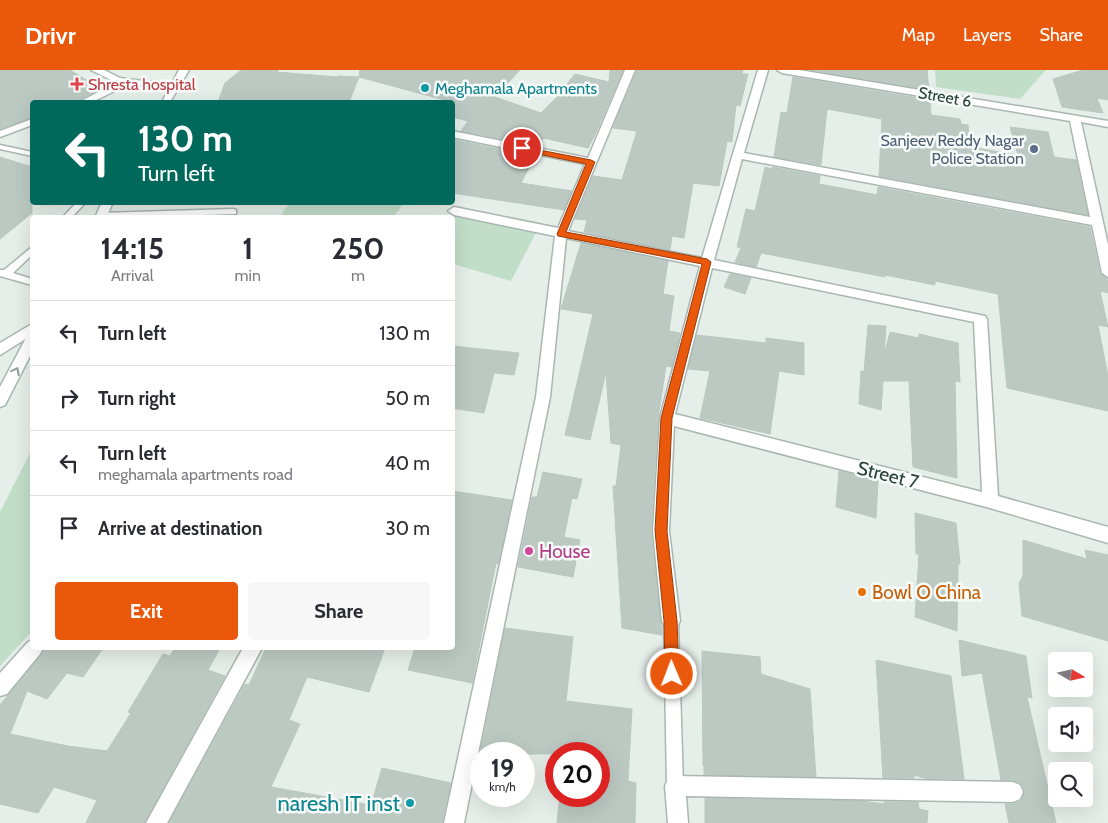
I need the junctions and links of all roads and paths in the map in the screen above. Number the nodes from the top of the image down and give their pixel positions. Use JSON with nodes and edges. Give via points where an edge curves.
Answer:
{"nodes":[{"id":1,"x":96,"y":70,"type":"edge"},
{"id":2,"x":184,"y":70,"type":"edge"},
{"id":3,"x":762,"y":70,"type":"edge"},
{"id":4,"x":782,"y":70,"type":"edge"},
{"id":5,"x":626,"y":72,"type":"edge"},
{"id":6,"x":118,"y":80,"type":"junction"},
{"id":7,"x":174,"y":88,"type":"junction"},
{"id":8,"x":90,"y":100,"type":"edge"},
{"id":9,"x":167,"y":100,"type":"edge"},
{"id":10,"x":1075,"y":119,"type":"junction"},
{"id":11,"x":30,"y":123,"type":"edge"},
{"id":12,"x":1108,"y":124,"type":"edge"},
{"id":13,"x":0,"y":134,"type":"edge"},
{"id":14,"x":455,"y":135,"type":"edge"},
{"id":15,"x":0,"y":147,"type":"edge"},
{"id":16,"x":30,"y":154,"type":"edge"},
{"id":17,"x":737,"y":155,"type":"junction"},
{"id":18,"x":591,"y":162,"type":"junction"},
{"id":19,"x":79,"y":205,"type":"edge"},
{"id":20,"x":454,"y":211,"type":"dead end"},
{"id":21,"x":233,"y":212,"type":"dead end"},
{"id":22,"x":69,"y":215,"type":"edge"},
{"id":23,"x":134,"y":215,"type":"edge"},
{"id":24,"x":1097,"y":222,"type":"junction"},
{"id":25,"x":561,"y":234,"type":"junction"},
{"id":26,"x":30,"y":252,"type":"edge"},
{"id":27,"x":707,"y":262,"type":"junction"},
{"id":28,"x":1108,"y":272,"type":"edge"},
{"id":29,"x":3,"y":274,"type":"edge"},
{"id":30,"x":30,"y":281,"type":"edge"},
{"id":31,"x":30,"y":330,"type":"edge"},
{"id":32,"x":30,"y":344,"type":"edge"},
{"id":33,"x":0,"y":350,"type":"edge"},
{"id":34,"x":0,"y":401,"type":"edge"},
{"id":35,"x":666,"y":418,"type":"junction"},
{"id":36,"x":990,"y":501,"type":"junction"},
{"id":37,"x":1108,"y":535,"type":"edge"},
{"id":38,"x":671,"y":621,"type":"joint"},
{"id":39,"x":32,"y":650,"type":"edge"},
{"id":40,"x":252,"y":650,"type":"edge"},
{"id":41,"x":0,"y":687,"type":"edge"},
{"id":42,"x":675,"y":786,"type":"junction"},
{"id":43,"x":1013,"y":792,"type":"dead end"},
{"id":44,"x":156,"y":823,"type":"edge"},
{"id":45,"x":454,"y":823,"type":"edge"},
{"id":46,"x":678,"y":823,"type":"edge"}],
"edges":[{"from":1,"to":6,"type":"street"},
{"from":2,"to":7,"type":"street"},
{"from":3,"to":17,"type":"street"},
{"from":4,"to":10,"type":"street","name":"Street 6"},
{"from":5,"to":18,"type":"street"},
{"from":6,"to":7,"type":"street"},
{"from":6,"to":8,"type":"street","via":[[116,87]]},
{"from":7,"to":9,"type":"street"},
{"from":10,"to":12,"type":"street","name":"Street 6"},
{"from":10,"to":24,"type":"street"},
{"from":11,"to":13,"type":"street"},
{"from":14,"to":18,"type":"street"},
{"from":15,"to":16,"type":"lane"},
{"from":17,"to":24,"type":"street"},
{"from":17,"to":27,"type":"street"},
{"from":18,"to":25,"type":"street"},
{"from":19,"to":22,"type":"lane"},
{"from":20,"to":25,"type":"street"},
{"from":21,"to":23,"type":"lane"},
{"from":24,"to":28,"type":"street"},
{"from":25,"to":27,"type":"street"},
{"from":25,"to":45,"type":"street","via":[[543,397]]},
{"from":26,"to":29,"type":"lane"},
{"from":27,"to":35,"type":"street"},
{"from":27,"to":36,"type":"street","via":[[980,319]]},
{"from":29,"to":30,"type":"lane"},
{"from":31,"to":33,"type":"street"},
{"from":34,"to":32,"type":"street","one_way":true},
{"from":35,"to":36,"type":"street","name":"Street 7"},
{"from":35,"to":38,"type":"street","via":[[661,531]]},
{"from":36,"to":37,"type":"street","name":"Street 7"},
{"from":38,"to":42,"type":"lane"},
{"from":39,"to":41,"type":"street"},
{"from":40,"to":44,"type":"street"},
{"from":42,"to":43,"type":"street"},
{"from":42,"to":46,"type":"street"}]}
